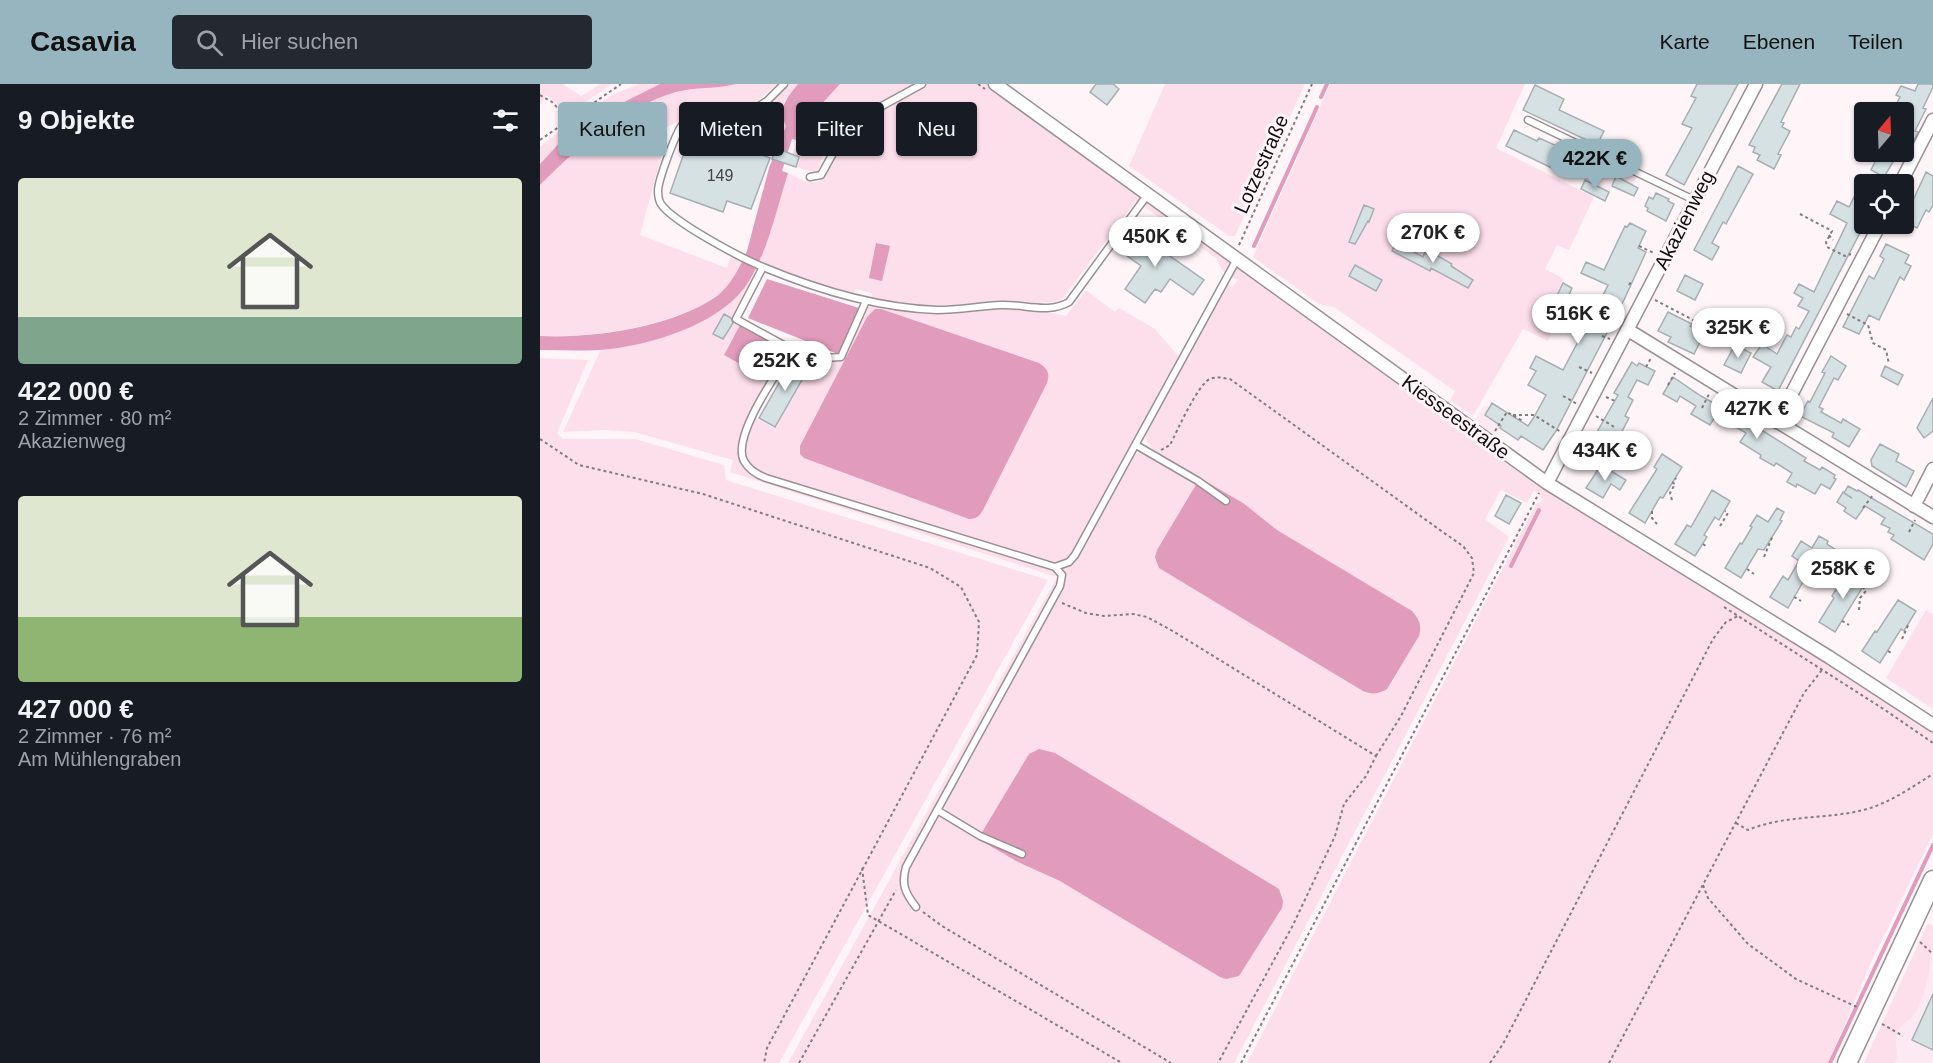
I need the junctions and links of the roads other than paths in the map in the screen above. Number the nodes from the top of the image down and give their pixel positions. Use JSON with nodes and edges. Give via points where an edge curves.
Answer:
{"nodes":[{"id":1,"x":784,"y":84,"type":"edge"},
{"id":2,"x":922,"y":84,"type":"edge"},
{"id":3,"x":995,"y":84,"type":"edge"},
{"id":4,"x":1756,"y":84,"type":"edge"},
{"id":5,"x":1528,"y":120,"type":"dead end"},
{"id":6,"x":1933,"y":120,"type":"edge"},
{"id":7,"x":1905,"y":174,"type":"edge"},
{"id":8,"x":810,"y":177,"type":"dead end"},
{"id":9,"x":1148,"y":194,"type":"junction"},
{"id":10,"x":1694,"y":200,"type":"junction"},
{"id":11,"x":1875,"y":234,"type":"edge"},
{"id":12,"x":1236,"y":257,"type":"junction"},
{"id":13,"x":761,"y":266,"type":"junction"},
{"id":14,"x":866,"y":301,"type":"junction"},
{"id":15,"x":1628,"y":330,"type":"junction"},
{"id":16,"x":792,"y":349,"type":"junction"},
{"id":17,"x":1777,"y":422,"type":"junction"},
{"id":18,"x":1136,"y":445,"type":"junction"},
{"id":19,"x":1933,"y":469,"type":"edge"},
{"id":20,"x":1543,"y":488,"type":"junction"},
{"id":21,"x":1226,"y":501,"type":"dead end"},
{"id":22,"x":1918,"y":508,"type":"junction"},
{"id":23,"x":1933,"y":517,"type":"edge"},
{"id":24,"x":1055,"y":567,"type":"junction"},
{"id":25,"x":1933,"y":725,"type":"edge"},
{"id":26,"x":937,"y":810,"type":"junction"},
{"id":27,"x":1022,"y":854,"type":"dead end"},
{"id":28,"x":1933,"y":880,"type":"edge"},
{"id":29,"x":916,"y":907,"type":"road end"},
{"id":30,"x":1847,"y":1063,"type":"edge"}],
"edges":[{"from":1,"to":13,"type":"lane","via":[[754,109],[682,125],[675,134],[658,190],[660,203],[672,214]]},
{"from":2,"to":8,"type":"lane","via":[[871,112],[842,137],[820,175]]},
{"from":3,"to":9,"type":"street","name":"Kiesseestraße"},
{"from":4,"to":10,"type":"street","name":"Akazienweg"},
{"from":5,"to":10,"type":"lane"},
{"from":6,"to":7,"type":"street"},
{"from":9,"to":12,"type":"street","name":"Kiesseestraße"},
{"from":9,"to":14,"type":"lane","via":[[1069,302],[1062,306],[939,310]]},
{"from":10,"to":15,"type":"street","name":"Akazienweg"},
{"from":11,"to":17,"type":"street"},
{"from":12,"to":18,"type":"lane"},
{"from":12,"to":20,"type":"street","name":"Kiesseestraße","via":[[1489,441]]},
{"from":13,"to":14,"type":"lane"},
{"from":13,"to":16,"type":"lane","via":[[736,319]]},
{"from":14,"to":16,"type":"lane","via":[[841,357],[809,359]]},
{"from":15,"to":17,"type":"street"},
{"from":15,"to":20,"type":"street","name":"Akazienweg"},
{"from":16,"to":24,"type":"lane","via":[[743,438],[744,461],[756,474]]},
{"from":17,"to":22,"type":"street"},
{"from":18,"to":21,"type":"lane"},
{"from":18,"to":24,"type":"lane","via":[[1075,555]]},
{"from":19,"to":22,"type":"street"},
{"from":20,"to":25,"type":"street","name":"Kiesseestraße","via":[[1820,651]]},
{"from":22,"to":23,"type":"street"},
{"from":24,"to":26,"type":"lane","via":[[1062,580]]},
{"from":26,"to":27,"type":"lane","via":[[980,836]]},
{"from":26,"to":29,"type":"lane","via":[[903,877],[906,892]]},
{"from":28,"to":30,"type":"main road"}]}
